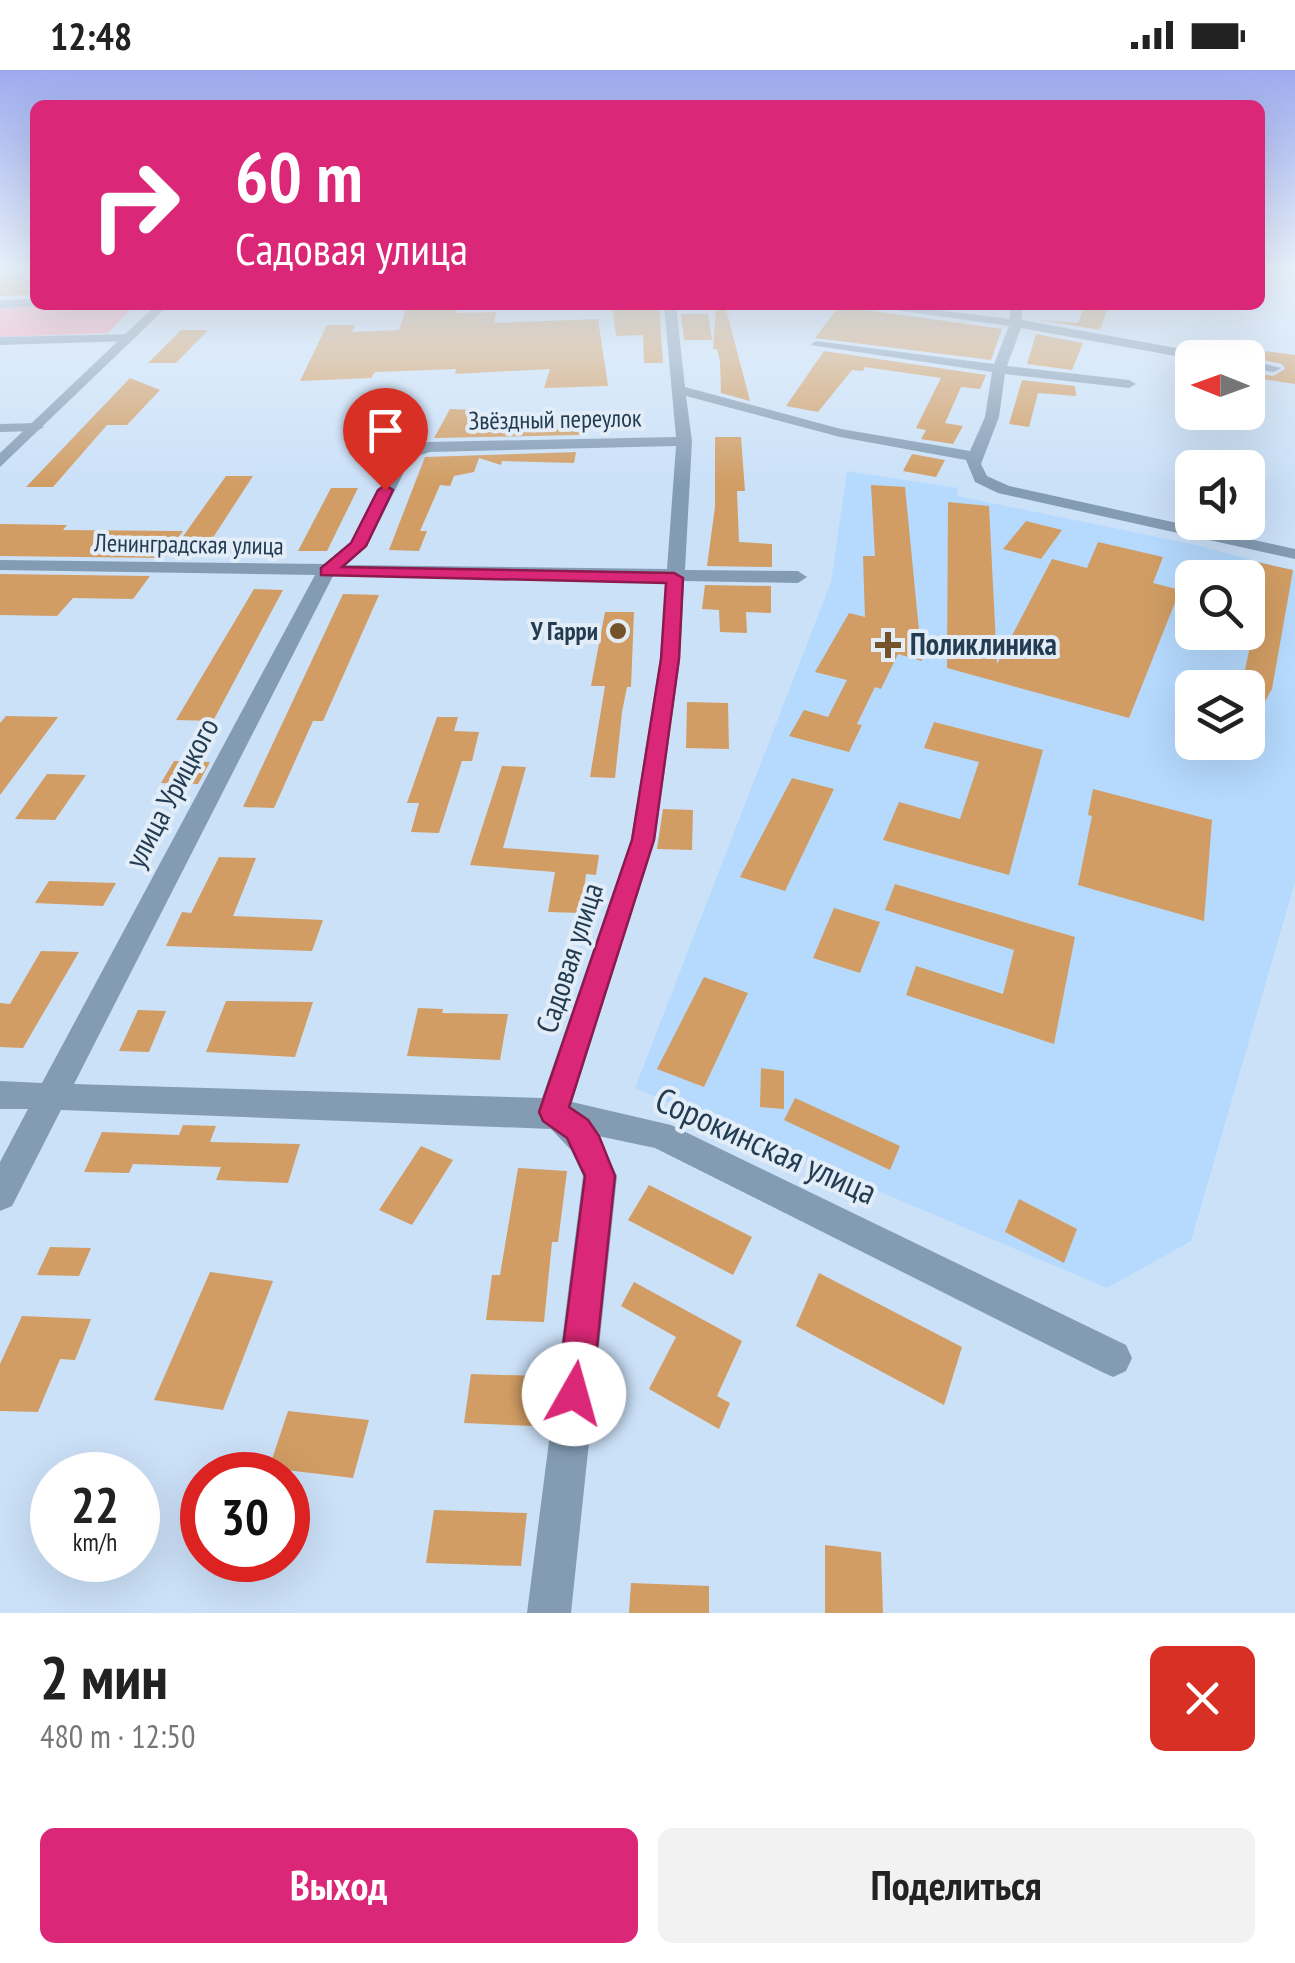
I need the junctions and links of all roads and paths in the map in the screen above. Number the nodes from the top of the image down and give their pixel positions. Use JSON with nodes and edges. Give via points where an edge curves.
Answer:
{"nodes":[{"id":1,"x":32,"y":340,"type":"edge"},
{"id":2,"x":127,"y":340,"type":"edge"},
{"id":3,"x":673,"y":340,"type":"edge"},
{"id":4,"x":1010,"y":340,"type":"edge"},
{"id":5,"x":1110,"y":340,"type":"edge"},
{"id":6,"x":0,"y":341,"type":"edge"},
{"id":7,"x":816,"y":345,"type":"dead end"},
{"id":8,"x":1175,"y":352,"type":"edge"},
{"id":9,"x":1265,"y":367,"type":"edge"},
{"id":10,"x":1274,"y":368,"type":"dead end"},
{"id":11,"x":999,"y":369,"type":"junction"},
{"id":12,"x":1129,"y":384,"type":"dead end"},
{"id":13,"x":678,"y":389,"type":"junction"},
{"id":14,"x":37,"y":427,"type":"junction"},
{"id":15,"x":0,"y":428,"type":"edge"},
{"id":16,"x":684,"y":441,"type":"junction"},
{"id":17,"x":428,"y":447,"type":"joint"},
{"id":18,"x":974,"y":458,"type":"junction"},
{"id":19,"x":0,"y":462,"type":"edge"},
{"id":20,"x":1295,"y":554,"type":"edge"},
{"id":21,"x":0,"y":565,"type":"edge"},
{"id":22,"x":326,"y":572,"type":"junction"},
{"id":23,"x":798,"y":577,"type":"dead end"},
{"id":24,"x":674,"y":578,"type":"junction"},
{"id":25,"x":0,"y":1094,"type":"edge"},
{"id":26,"x":48,"y":1097,"type":"junction"},
{"id":27,"x":554,"y":1112,"type":"junction"},
{"id":28,"x":0,"y":1195,"type":"edge"},
{"id":29,"x":1113,"y":1358,"type":"dead end"},
{"id":30,"x":549,"y":1613,"type":"edge"}],
"edges":[{"from":1,"to":6,"type":"street"},
{"from":2,"to":14,"type":"street"},
{"from":3,"to":13,"type":"street","name":"Садовая улица"},
{"from":4,"to":11,"type":"street"},
{"from":5,"to":8,"type":"street"},
{"from":7,"to":11,"type":"street"},
{"from":9,"to":10,"type":"street"},
{"from":11,"to":12,"type":"street"},
{"from":11,"to":18,"type":"street","via":[[992,417]]},
{"from":13,"to":16,"type":"street","name":"Садовая улица"},
{"from":13,"to":18,"type":"street","via":[[840,433]]},
{"from":14,"to":15,"type":"street"},
{"from":14,"to":19,"type":"street"},
{"from":16,"to":17,"type":"street","name":"Звёздный переулок"},
{"from":16,"to":24,"type":"street","name":"Садовая улица"},
{"from":17,"to":22,"type":"street","name":"улица Урицкого","via":[[404,454],[358,546]]},
{"from":18,"to":20,"type":"street","via":[[981,479],[1004,490]]},
{"from":21,"to":22,"type":"street","name":"Ленинградская улица"},
{"from":22,"to":24,"type":"street","name":"Ленинградская улица"},
{"from":22,"to":26,"type":"street","name":"улица Урицкого"},
{"from":23,"to":24,"type":"street","name":"Ленинградская улица"},
{"from":24,"to":27,"type":"street","name":"Садовая улица","via":[[670,659],[643,840]]},
{"from":25,"to":26,"type":"street","name":"Сорокинская улица"},
{"from":26,"to":27,"type":"street","name":"Сорокинская улица"},
{"from":26,"to":28,"type":"street","name":"улица Урицкого"},
{"from":27,"to":29,"type":"street","name":"Сорокинская улица","via":[[660,1135]]},
{"from":27,"to":30,"type":"street","via":[[577,1129],[600,1176]]}]}
